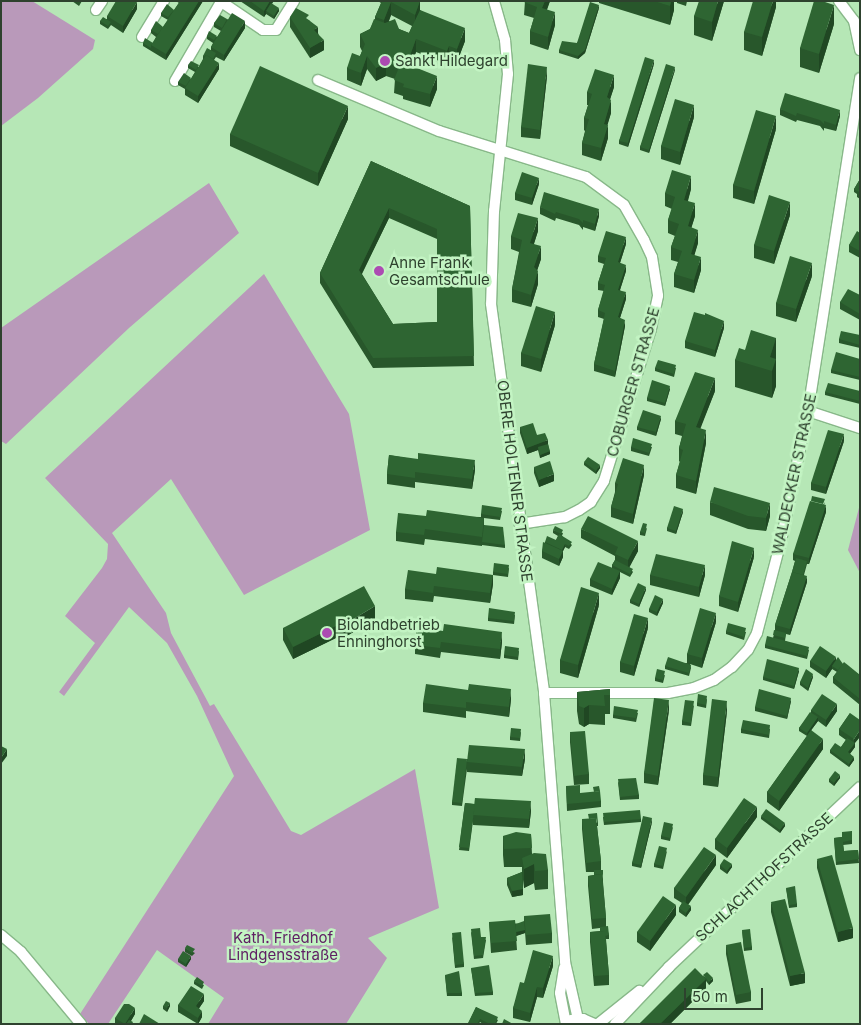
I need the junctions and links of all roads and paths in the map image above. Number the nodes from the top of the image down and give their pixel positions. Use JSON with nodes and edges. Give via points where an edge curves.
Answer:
{"nodes":[{"id":1,"x":164,"y":1,"type":"edge"},
{"id":2,"x":294,"y":1,"type":"edge"},
{"id":3,"x":494,"y":1,"type":"edge"},
{"id":4,"x":839,"y":1,"type":"edge"},
{"id":5,"x":220,"y":2,"type":"edge"},
{"id":6,"x":142,"y":36,"type":"dead end"},
{"id":7,"x":860,"y":50,"type":"edge"},
{"id":8,"x":860,"y":78,"type":"edge"},
{"id":9,"x":318,"y":80,"type":"dead end"},
{"id":10,"x":175,"y":81,"type":"dead end"},
{"id":11,"x":502,"y":150,"type":"junction"},
{"id":12,"x":808,"y":411,"type":"junction"},
{"id":13,"x":860,"y":428,"type":"edge"},
{"id":14,"x":520,"y":524,"type":"junction"},
{"id":15,"x":544,"y":693,"type":"junction"},
{"id":16,"x":860,"y":787,"type":"edge"},
{"id":17,"x":1,"y":934,"type":"edge"},
{"id":18,"x":565,"y":962,"type":"junction"},
{"id":19,"x":669,"y":967,"type":"junction"},
{"id":20,"x":578,"y":1019,"type":"junction"},
{"id":21,"x":565,"y":1023,"type":"edge"},
{"id":22,"x":81,"y":1024,"type":"edge"},
{"id":23,"x":594,"y":1024,"type":"edge"},
{"id":24,"x":598,"y":1024,"type":"edge"},
{"id":25,"x":615,"y":1024,"type":"edge"}],
"edges":[{"from":1,"to":6,"type":"street"},
{"from":2,"to":5,"type":"street","via":[[276,30],[263,30]]},
{"from":3,"to":11,"type":"street","name":"OBERE HOLTENER STRASSE","via":[[505,40],[508,74]]},
{"from":4,"to":7,"type":"street","via":[[854,21]]},
{"from":5,"to":10,"type":"street"},
{"from":8,"to":12,"type":"street","name":"WALDECKER STRASSE"},
{"from":9,"to":11,"type":"street","name":"COBURGER STRASSE","via":[[411,120]]},
{"from":11,"to":14,"type":"street","name":"OBERE HOLTENER STRASSE","via":[[494,210],[491,304]]},
{"from":11,"to":14,"type":"street","name":"COBURGER STRASSE","via":[[586,177],[624,205],[638,225],[652,257],[658,296],[636,381],[599,492],[591,502],[565,517]]},
{"from":12,"to":13,"type":"street"},
{"from":12,"to":15,"type":"street","name":"WALDECKER STRASSE","via":[[757,633],[748,650],[714,680],[668,692]]},
{"from":14,"to":15,"type":"street","name":"OBERE HOLTENER STRASSE"},
{"from":15,"to":18,"type":"street","name":"OBERE HOLTENER STRASSE"},
{"from":16,"to":19,"type":"street","name":"SCHLACHTHOFSTRASSE"},
{"from":17,"to":22,"type":"street","via":[[21,952]]},
{"from":18,"to":20,"type":"street","name":"OBERE HOLTENER STRASSE"},
{"from":18,"to":21,"type":"street","name":"OBERE HOLTENER STRASSE","via":[[560,993]]},
{"from":19,"to":24,"type":"street","name":"SCHLACHTHOFSTRASSE"},
{"from":19,"to":25,"type":"street","name":"SCHLACHTHOFSTRASSE"},
{"from":20,"to":21,"type":"street"},
{"from":20,"to":23,"type":"street"}]}
